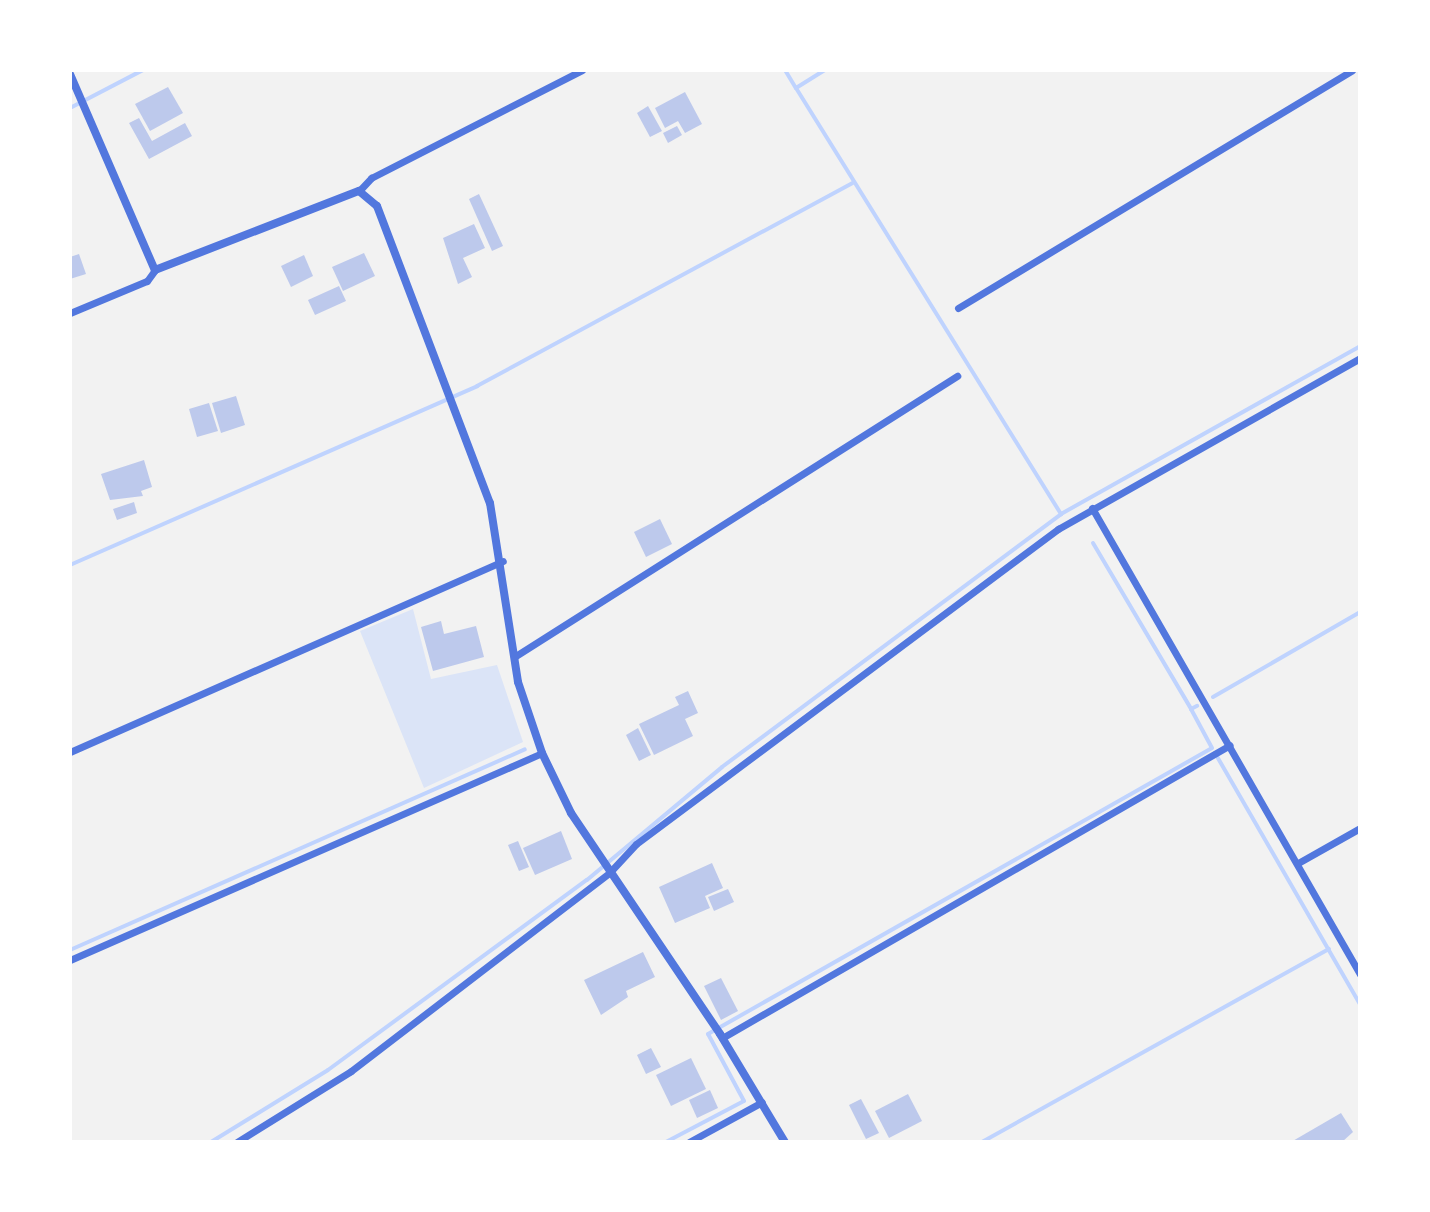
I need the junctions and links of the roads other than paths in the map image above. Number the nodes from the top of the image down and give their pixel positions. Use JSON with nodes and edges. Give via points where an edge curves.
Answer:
{"nodes":[{"id":1,"x":582,"y":70,"type":"edge"},
{"id":2,"x":1352,"y":70,"type":"edge"},
{"id":3,"x":70,"y":74,"type":"edge"},
{"id":4,"x":359,"y":191,"type":"junction"},
{"id":5,"x":155,"y":270,"type":"junction"},
{"id":6,"x":958,"y":308,"type":"dead end"},
{"id":7,"x":70,"y":313,"type":"edge"},
{"id":8,"x":1360,"y":358,"type":"edge"},
{"id":9,"x":957,"y":376,"type":"dead end"},
{"id":10,"x":1092,"y":508,"type":"junction"},
{"id":11,"x":503,"y":561,"type":"junction"},
{"id":12,"x":514,"y":657,"type":"junction"},
{"id":13,"x":1230,"y":745,"type":"junction"},
{"id":14,"x":70,"y":752,"type":"edge"},
{"id":15,"x":542,"y":753,"type":"junction"},
{"id":16,"x":1360,"y":828,"type":"edge"},
{"id":17,"x":1298,"y":863,"type":"junction"},
{"id":18,"x":606,"y":866,"type":"junction"},
{"id":19,"x":70,"y":960,"type":"edge"},
{"id":20,"x":1360,"y":974,"type":"edge"},
{"id":21,"x":721,"y":1036,"type":"junction"},
{"id":22,"x":762,"y":1102,"type":"junction"},
{"id":23,"x":237,"y":1142,"type":"edge"},
{"id":24,"x":689,"y":1142,"type":"edge"},
{"id":25,"x":785,"y":1142,"type":"edge"}],
"edges":[{"from":1,"to":4,"type":"street","via":[[371,178]]},
{"from":2,"to":6,"type":"street"},
{"from":3,"to":5,"type":"street"},
{"from":4,"to":5,"type":"street"},
{"from":4,"to":11,"type":"street","via":[[377,206],[490,503]]},
{"from":5,"to":7,"type":"street","via":[[147,281]]},
{"from":8,"to":10,"type":"street"},
{"from":9,"to":12,"type":"street"},
{"from":10,"to":13,"type":"street"},
{"from":10,"to":18,"type":"street"},
{"from":11,"to":12,"type":"street"},
{"from":11,"to":14,"type":"street"},
{"from":12,"to":15,"type":"street"},
{"from":13,"to":17,"type":"street"},
{"from":13,"to":21,"type":"street"},
{"from":15,"to":18,"type":"street"},
{"from":15,"to":19,"type":"street"},
{"from":16,"to":17,"type":"street"},
{"from":17,"to":20,"type":"street"},
{"from":18,"to":21,"type":"street"},
{"from":18,"to":23,"type":"street","via":[[351,1071]]},
{"from":21,"to":22,"type":"street"},
{"from":22,"to":24,"type":"street"},
{"from":22,"to":25,"type":"street"}]}
